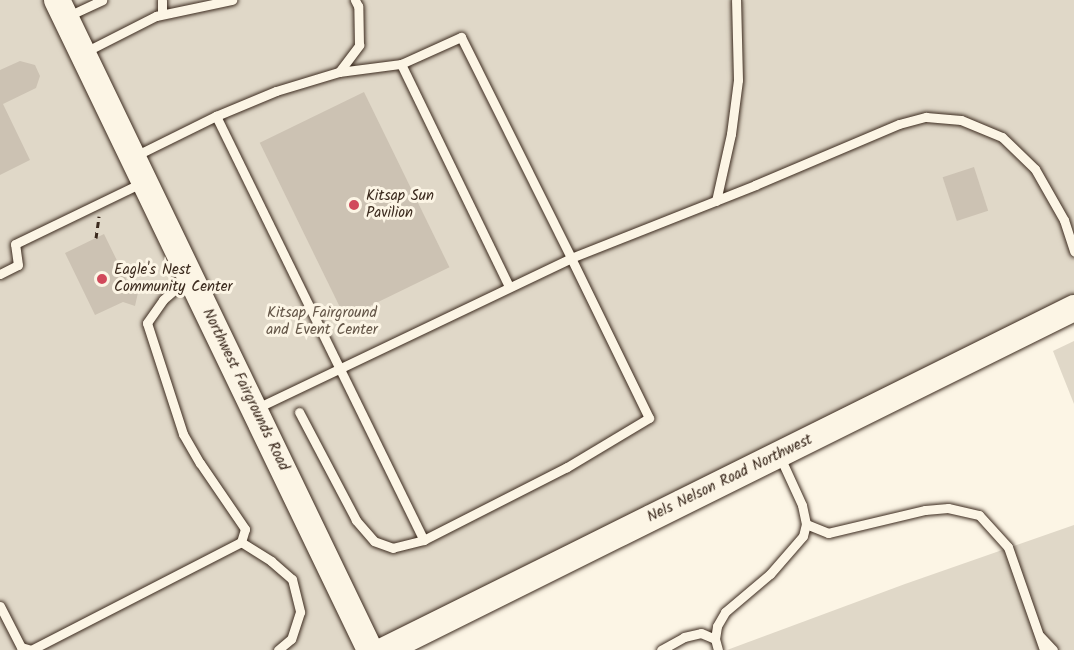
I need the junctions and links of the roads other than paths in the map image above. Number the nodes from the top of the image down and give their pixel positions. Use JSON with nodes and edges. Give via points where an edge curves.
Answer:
{"nodes":[{"id":1,"x":102,"y":0,"type":"edge"},
{"id":2,"x":162,"y":0,"type":"edge"},
{"id":3,"x":232,"y":0,"type":"edge"},
{"id":4,"x":355,"y":0,"type":"edge"},
{"id":5,"x":736,"y":0,"type":"edge"},
{"id":6,"x":61,"y":9,"type":"edge"},
{"id":7,"x":162,"y":14,"type":"junction"},
{"id":8,"x":83,"y":53,"type":"junction"},
{"id":9,"x":401,"y":64,"type":"junction"},
{"id":10,"x":339,"y":72,"type":"junction"},
{"id":11,"x":216,"y":116,"type":"junction"},
{"id":12,"x":132,"y":157,"type":"junction"},
{"id":13,"x":144,"y":181,"type":"junction"},
{"id":14,"x":716,"y":201,"type":"junction"},
{"id":15,"x":1074,"y":251,"type":"edge"},
{"id":16,"x":571,"y":258,"type":"junction"},
{"id":17,"x":0,"y":274,"type":"edge"},
{"id":18,"x":190,"y":277,"type":"junction"},
{"id":19,"x":509,"y":286,"type":"junction"},
{"id":20,"x":1074,"y":308,"type":"edge"},
{"id":21,"x":340,"y":368,"type":"junction"},
{"id":22,"x":255,"y":410,"type":"junction"},
{"id":23,"x":299,"y":411,"type":"dead end"},
{"id":24,"x":779,"y":454,"type":"junction"},
{"id":25,"x":806,"y":524,"type":"junction"},
{"id":26,"x":424,"y":540,"type":"junction"},
{"id":27,"x":241,"y":542,"type":"junction"},
{"id":28,"x":0,"y":606,"type":"edge"},
{"id":29,"x":1039,"y":635,"type":"junction"},
{"id":30,"x":715,"y":639,"type":"junction"},
{"id":31,"x":31,"y":650,"type":"edge"},
{"id":32,"x":278,"y":650,"type":"edge"},
{"id":33,"x":370,"y":650,"type":"edge"},
{"id":34,"x":385,"y":650,"type":"edge"},
{"id":35,"x":661,"y":650,"type":"edge"},
{"id":36,"x":718,"y":650,"type":"edge"},
{"id":37,"x":1044,"y":650,"type":"edge"},
{"id":38,"x":1053,"y":650,"type":"edge"}],
"edges":[{"from":1,"to":6,"type":"lane"},
{"from":2,"to":7,"type":"lane"},
{"from":3,"to":7,"type":"lane"},
{"from":4,"to":10,"type":"lane","via":[[359,45]]},
{"from":5,"to":14,"type":"lane","via":[[738,80]]},
{"from":6,"to":8,"type":"street","name":"Northwest Fairgrounds Road"},
{"from":7,"to":8,"type":"lane"},
{"from":8,"to":12,"type":"street","name":"Northwest Fairgrounds Road"},
{"from":9,"to":10,"type":"lane"},
{"from":9,"to":16,"type":"lane","via":[[461,38]]},
{"from":9,"to":19,"type":"lane"},
{"from":10,"to":11,"type":"lane","via":[[276,91]]},
{"from":11,"to":12,"type":"lane"},
{"from":11,"to":21,"type":"lane"},
{"from":12,"to":13,"type":"street","name":"Northwest Fairgrounds Road"},
{"from":13,"to":17,"type":"lane","via":[[15,244],[18,265]]},
{"from":13,"to":18,"type":"street","name":"Northwest Fairgrounds Road"},
{"from":14,"to":15,"type":"lane","via":[[899,124],[926,117],[961,120],[1002,137],[1035,169],[1064,220]]},
{"from":14,"to":16,"type":"lane"},
{"from":16,"to":19,"type":"lane"},
{"from":16,"to":26,"type":"lane","via":[[649,418],[567,467]]},
{"from":18,"to":22,"type":"street","name":"Northwest Fairgrounds Road"},
{"from":18,"to":27,"type":"lane","via":[[163,300],[147,323],[183,434],[245,529]]},
{"from":19,"to":21,"type":"lane"},
{"from":20,"to":24,"type":"street","name":"Nels Nelson Road Northwest"},
{"from":21,"to":22,"type":"lane"},
{"from":21,"to":26,"type":"lane"},
{"from":22,"to":33,"type":"street","name":"Northwest Fairgrounds Road"},
{"from":23,"to":26,"type":"lane","via":[[356,520],[374,541],[393,548]]},
{"from":24,"to":25,"type":"lane","via":[[802,505]]},
{"from":24,"to":34,"type":"street","name":"Nels Nelson Road Northwest"},
{"from":25,"to":29,"type":"lane","via":[[828,533],[925,510],[948,508],[979,515],[1008,547]]},
{"from":25,"to":30,"type":"lane","via":[[797,546],[725,612]]},
{"from":27,"to":31,"type":"lane"},
{"from":27,"to":32,"type":"lane","via":[[292,579],[300,612],[291,639]]},
{"from":28,"to":31,"type":"lane","via":[[21,647]]},
{"from":29,"to":37,"type":"lane"},
{"from":29,"to":38,"type":"lane"},
{"from":30,"to":35,"type":"lane","via":[[700,633]]},
{"from":30,"to":36,"type":"lane"}]}
